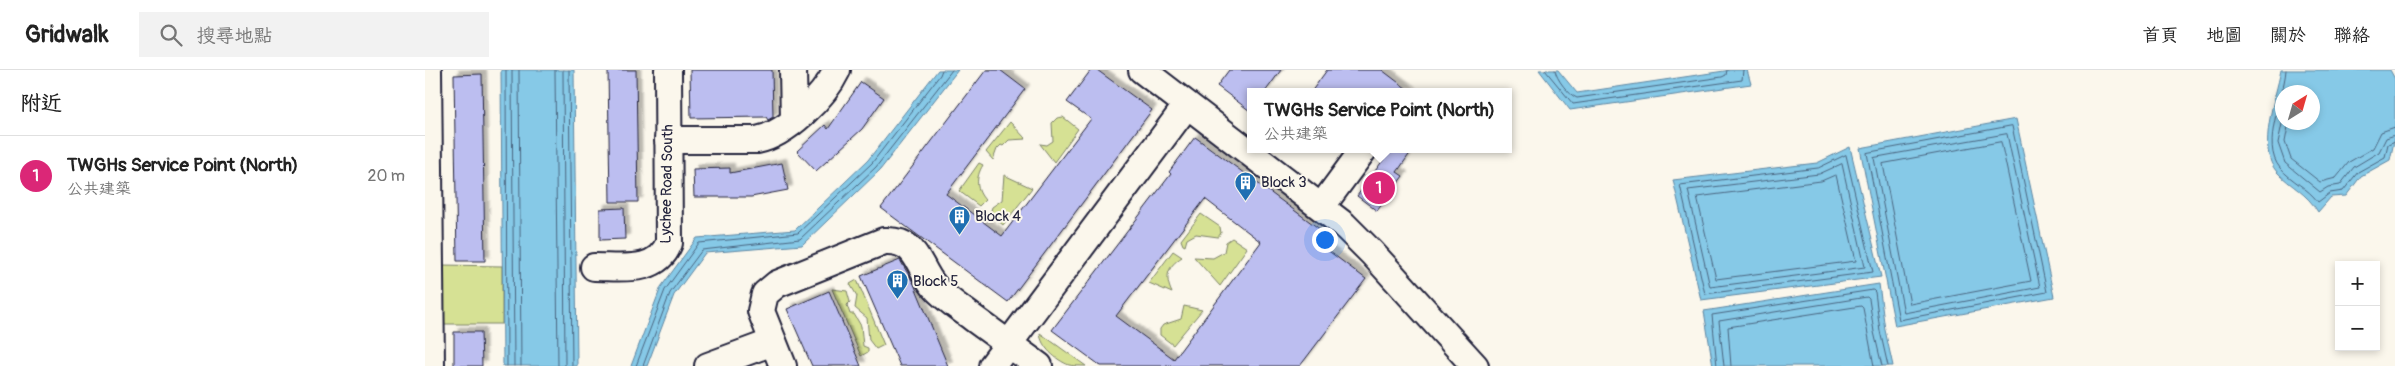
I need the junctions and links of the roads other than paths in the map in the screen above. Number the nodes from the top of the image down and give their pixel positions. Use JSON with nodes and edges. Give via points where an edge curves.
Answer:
{"nodes":[{"id":1,"x":428,"y":70,"type":"edge"},
{"id":2,"x":668,"y":70,"type":"edge"},
{"id":3,"x":793,"y":70,"type":"edge"},
{"id":4,"x":837,"y":70,"type":"edge"},
{"id":5,"x":1142,"y":70,"type":"edge"},
{"id":6,"x":1187,"y":105,"type":"junction"},
{"id":7,"x":794,"y":120,"type":"junction"},
{"id":8,"x":668,"y":140,"type":"junction"},
{"id":9,"x":1247,"y":150,"type":"edge"},
{"id":10,"x":1251,"y":153,"type":"edge"},
{"id":11,"x":1361,"y":153,"type":"edge"},
{"id":12,"x":427,"y":176,"type":"edge"},
{"id":13,"x":1322,"y":206,"type":"junction"},
{"id":14,"x":595,"y":267,"type":"dead end"},
{"id":15,"x":428,"y":316,"type":"edge"},
{"id":16,"x":773,"y":342,"type":"junction"},
{"id":17,"x":1009,"y":344,"type":"junction"},
{"id":18,"x":431,"y":366,"type":"edge"},
{"id":19,"x":708,"y":366,"type":"edge"},
{"id":20,"x":783,"y":366,"type":"edge"},
{"id":21,"x":992,"y":366,"type":"edge"},
{"id":22,"x":1039,"y":366,"type":"edge"},
{"id":23,"x":1475,"y":366,"type":"edge"}],
"edges":[{"from":1,"to":12,"type":"street"},
{"from":2,"to":8,"type":"street","name":"Lychee Road South"},
{"from":3,"to":7,"type":"street"},
{"from":4,"to":7,"type":"street","via":[[832,81]]},
{"from":5,"to":6,"type":"street"},
{"from":6,"to":9,"type":"street"},
{"from":6,"to":17,"type":"street"},
{"from":7,"to":8,"type":"street","via":[[780,132],[757,140]]},
{"from":8,"to":14,"type":"street","name":"Lychee Road South","via":[[669,243],[666,251],[646,266]]},
{"from":10,"to":13,"type":"street"},
{"from":11,"to":13,"type":"street"},
{"from":12,"to":15,"type":"street"},
{"from":13,"to":23,"type":"street","via":[[1372,253]]},
{"from":15,"to":18,"type":"street"},
{"from":16,"to":17,"type":"street","via":[[761,311],[765,294],[777,284],[805,272],[894,240],[917,255],[929,280],[943,296]]},
{"from":16,"to":19,"type":"street"},
{"from":16,"to":20,"type":"street"},
{"from":17,"to":21,"type":"street"},
{"from":17,"to":22,"type":"street"}]}
